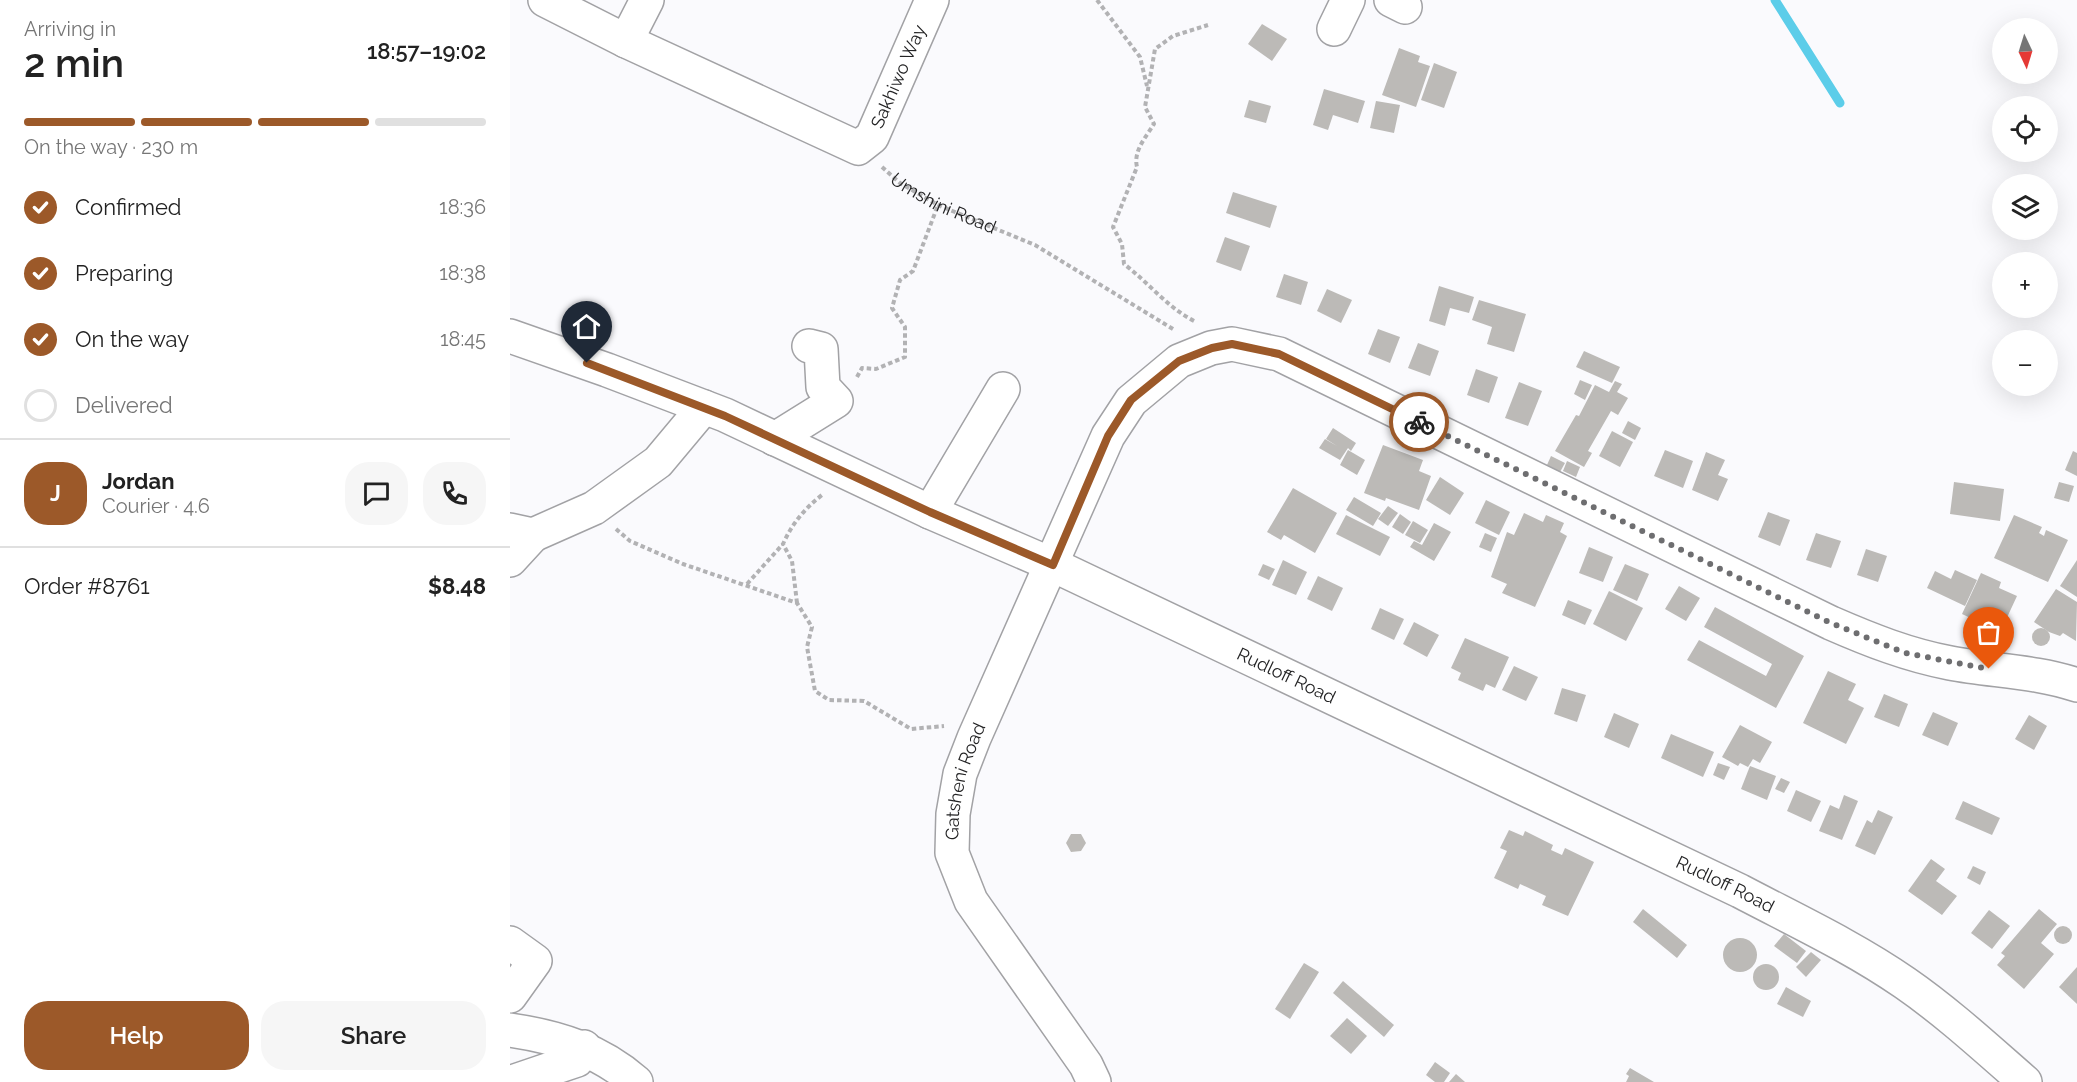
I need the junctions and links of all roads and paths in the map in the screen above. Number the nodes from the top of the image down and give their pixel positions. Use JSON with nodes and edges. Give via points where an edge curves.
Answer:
{"nodes":[{"id":1,"x":545,"y":0,"type":"edge"},
{"id":2,"x":647,"y":0,"type":"edge"},
{"id":3,"x":932,"y":0,"type":"edge"},
{"id":4,"x":1096,"y":0,"type":"edge"},
{"id":5,"x":1348,"y":0,"type":"edge"},
{"id":6,"x":1208,"y":25,"type":"dead end"},
{"id":7,"x":1334,"y":29,"type":"dead end"},
{"id":8,"x":626,"y":41,"type":"junction"},
{"id":9,"x":1148,"y":89,"type":"junction"},
{"id":10,"x":858,"y":148,"type":"junction"},
{"id":11,"x":938,"y":205,"type":"junction"},
{"id":12,"x":510,"y":336,"type":"edge"},
{"id":13,"x":1205,"y":336,"type":"junction"},
{"id":14,"x":809,"y":346,"type":"dead end"},
{"id":15,"x":1003,"y":389,"type":"dead end"},
{"id":16,"x":836,"y":401,"type":"junction"},
{"id":17,"x":704,"y":407,"type":"junction"},
{"id":18,"x":775,"y":439,"type":"junction"},
{"id":19,"x":849,"y":474,"type":"junction"},
{"id":20,"x":594,"y":508,"type":"junction"},
{"id":21,"x":930,"y":512,"type":"junction"},
{"id":22,"x":522,"y":533,"type":"edge"},
{"id":23,"x":783,"y":544,"type":"junction"},
{"id":24,"x":510,"y":560,"type":"edge"},
{"id":25,"x":1053,"y":565,"type":"junction"},
{"id":26,"x":747,"y":584,"type":"junction"},
{"id":27,"x":797,"y":603,"type":"junction"},
{"id":28,"x":2077,"y":685,"type":"edge"},
{"id":29,"x":980,"y":724,"type":"junction"},
{"id":30,"x":510,"y":943,"type":"edge"},
{"id":31,"x":510,"y":996,"type":"edge"},
{"id":32,"x":510,"y":1030,"type":"edge"},
{"id":33,"x":584,"y":1047,"type":"junction"},
{"id":34,"x":512,"y":1082,"type":"edge"},
{"id":35,"x":636,"y":1082,"type":"edge"},
{"id":36,"x":1094,"y":1082,"type":"edge"},
{"id":37,"x":2025,"y":1082,"type":"edge"}],
"edges":[{"from":1,"to":8,"type":"street"},
{"from":2,"to":8,"type":"street"},
{"from":3,"to":10,"type":"street","name":"Sakhiwo Way","via":[[872,137]]},
{"from":4,"to":9,"type":"path","via":[[1140,57]]},
{"from":5,"to":7,"type":"street"},
{"from":6,"to":9,"type":"path","via":[[1173,36],[1155,49]]},
{"from":8,"to":10,"type":"street"},
{"from":9,"to":13,"type":"path","via":[[1145,107],[1154,124],[1141,144],[1137,167],[1113,227],[1122,244],[1124,264]]},
{"from":10,"to":11,"type":"path","name":"Umshini Road","via":[[900,183]]},
{"from":11,"to":13,"type":"path","name":"Umshini Road","via":[[1035,245],[1198,345]]},
{"from":11,"to":16,"type":"path","via":[[913,271],[900,280],[892,308],[904,327],[905,357],[876,369],[861,368],[847,396]]},
{"from":12,"to":17,"type":"street","name":"Rudloff Road"},
{"from":13,"to":25,"type":"street","name":"Gatsheni Road","via":[[1131,400],[1108,436]]},
{"from":13,"to":28,"type":"street","name":"Gatsheni Road","via":[[1279,354],[1878,643],[1916,656],[2042,675]]},
{"from":14,"to":16,"type":"street","via":[[821,349],[822,387]]},
{"from":15,"to":21,"type":"street"},
{"from":16,"to":18,"type":"street"},
{"from":17,"to":18,"type":"street","name":"Rudloff Road"},
{"from":17,"to":20,"type":"street","via":[[658,462]]},
{"from":18,"to":19,"type":"street","name":"Rudloff Road"},
{"from":19,"to":21,"type":"street","name":"Rudloff Road"},
{"from":19,"to":23,"type":"path","via":[[807,506]]},
{"from":20,"to":22,"type":"street"},
{"from":20,"to":26,"type":"path","via":[[630,542]]},
{"from":21,"to":25,"type":"street","name":"Rudloff Road"},
{"from":22,"to":24,"type":"street"},
{"from":23,"to":26,"type":"path"},
{"from":23,"to":27,"type":"path","via":[[792,561]]},
{"from":25,"to":29,"type":"street","name":"Gatsheni Road"},
{"from":25,"to":37,"type":"street","name":"Rudloff Road","via":[[1740,891],[1836,941],[1905,983]]},
{"from":26,"to":27,"type":"path"},
{"from":27,"to":29,"type":"path","via":[[812,627],[807,647],[815,691],[829,700],[864,701],[910,729]]},
{"from":29,"to":36,"type":"street","name":"Gatsheni Road","via":[[960,774],[952,853],[971,901]]},
{"from":30,"to":31,"type":"street","via":[[535,961]]},
{"from":32,"to":33,"type":"street"},
{"from":33,"to":34,"type":"street","via":[[577,1060]]},
{"from":33,"to":35,"type":"street"}]}
